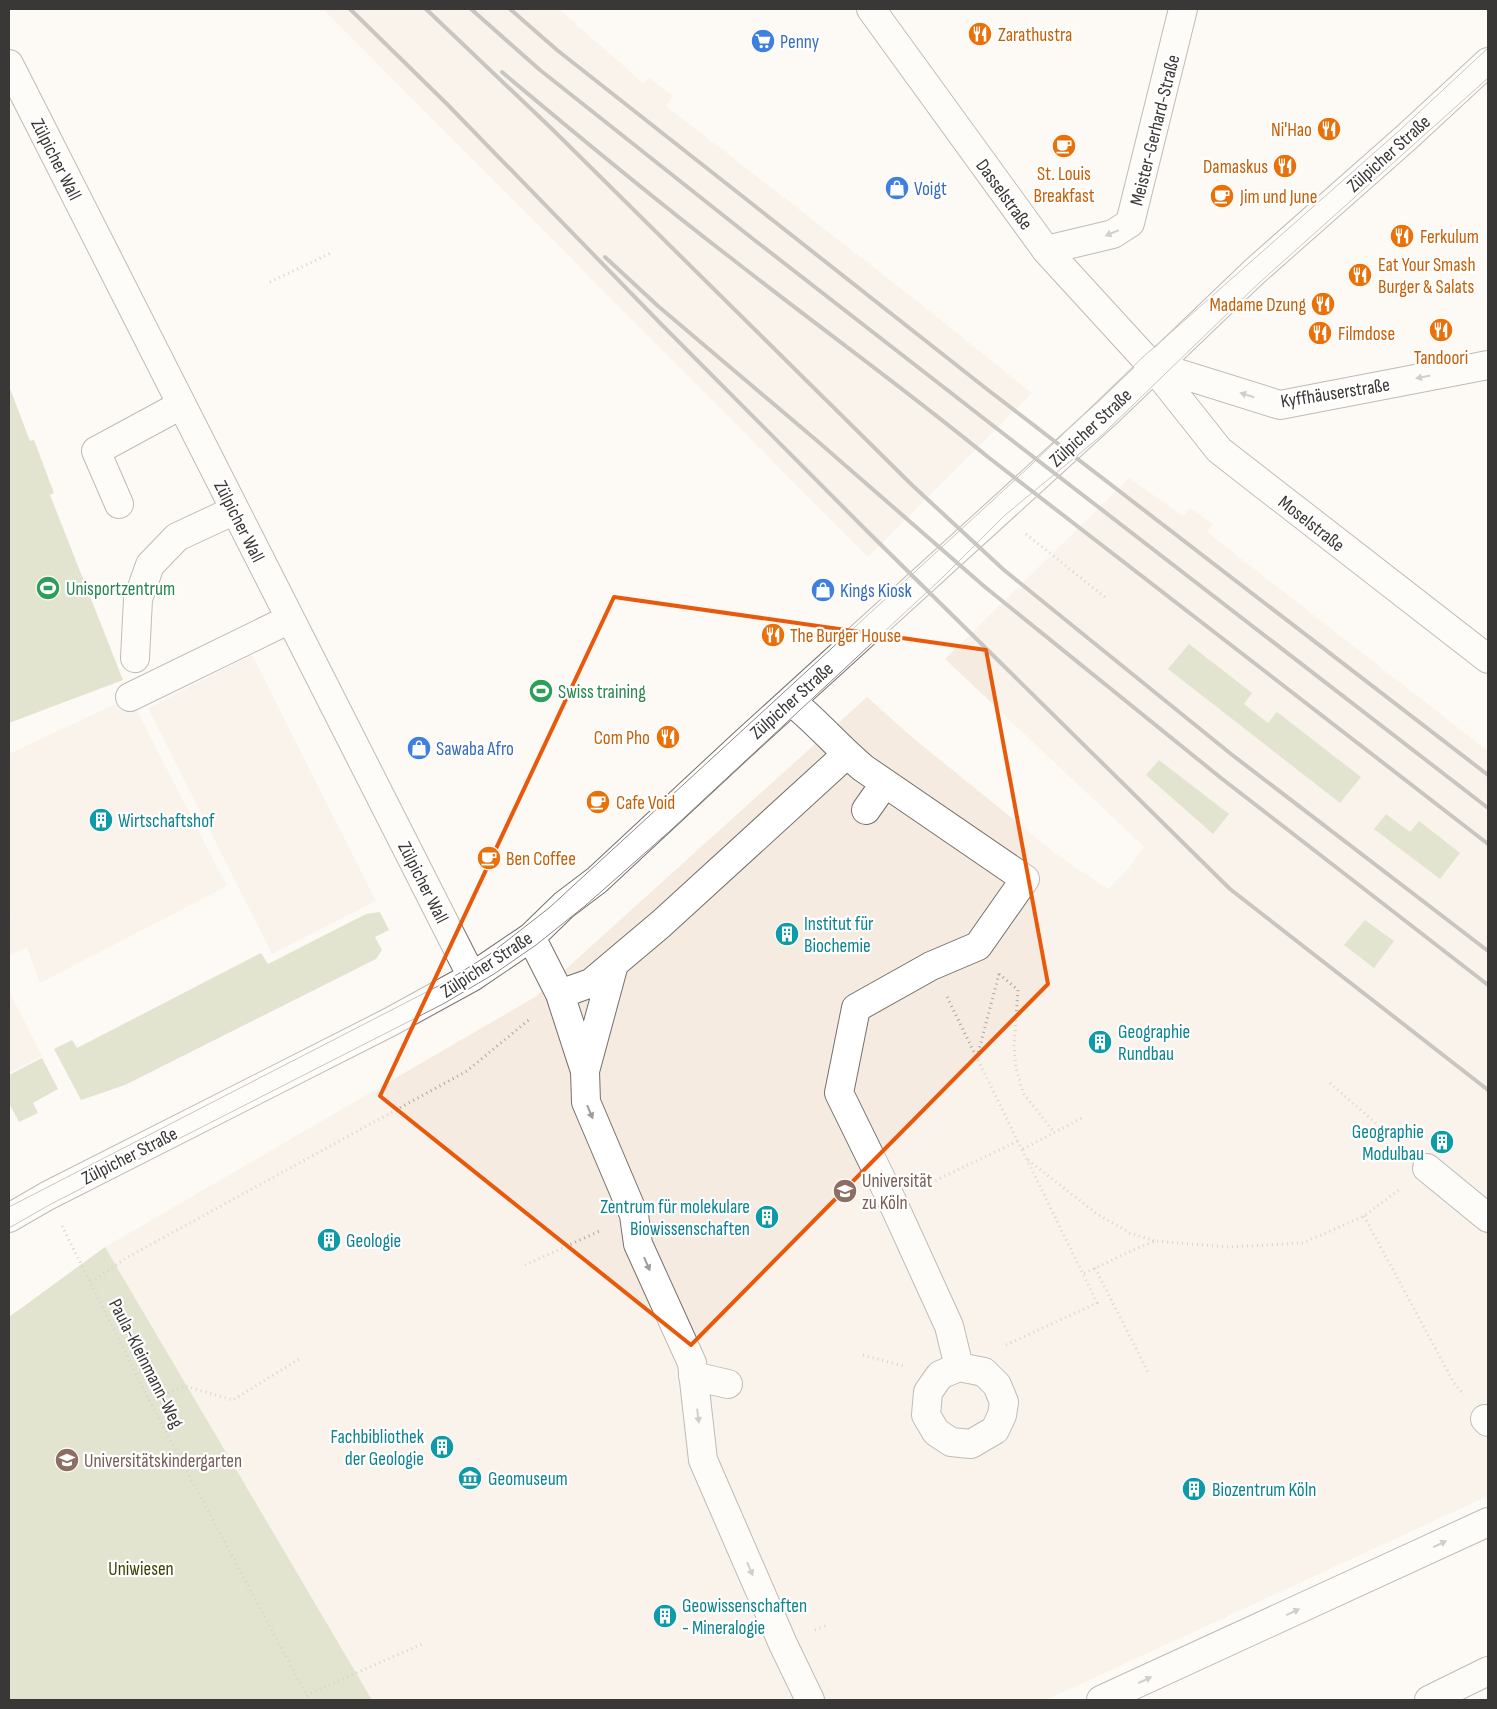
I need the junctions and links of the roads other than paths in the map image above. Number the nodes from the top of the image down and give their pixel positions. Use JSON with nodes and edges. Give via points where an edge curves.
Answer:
{"nodes":[{"id":1,"x":870,"y":9,"type":"edge"},
{"id":2,"x":1183,"y":9,"type":"edge"},
{"id":3,"x":1488,"y":62,"type":"edge"},
{"id":4,"x":9,"y":64,"type":"edge"},
{"id":5,"x":1046,"y":250,"type":"junction"},
{"id":6,"x":1488,"y":365,"type":"edge"},
{"id":7,"x":1154,"y":368,"type":"junction"},
{"id":8,"x":181,"y":405,"type":"junction"},
{"id":9,"x":119,"y":504,"type":"dead end"},
{"id":10,"x":235,"y":510,"type":"junction"},
{"id":11,"x":290,"y":619,"type":"junction"},
{"id":12,"x":134,"y":658,"type":"dead end"},
{"id":13,"x":1488,"y":659,"type":"edge"},
{"id":14,"x":130,"y":697,"type":"dead end"},
{"id":15,"x":791,"y":701,"type":"junction"},
{"id":16,"x":847,"y":754,"type":"junction"},
{"id":17,"x":885,"y":783,"type":"junction"},
{"id":18,"x":866,"y":810,"type":"dead end"},
{"id":19,"x":531,"y":937,"type":"junction"},
{"id":20,"x":614,"y":964,"type":"junction"},
{"id":21,"x":472,"y":977,"type":"junction"},
{"id":22,"x":560,"y":994,"type":"junction"},
{"id":23,"x":585,"y":1071,"type":"junction"},
{"id":24,"x":1427,"y":1168,"type":"road end"},
{"id":25,"x":9,"y":1218,"type":"edge"},
{"id":26,"x":1488,"y":1218,"type":"edge"},
{"id":27,"x":949,"y":1371,"type":"road end"},
{"id":28,"x":693,"y":1376,"type":"junction"},
{"id":29,"x":728,"y":1384,"type":"dead end"},
{"id":30,"x":1488,"y":1522,"type":"edge"},
{"id":31,"x":1488,"y":1671,"type":"edge"},
{"id":32,"x":810,"y":1700,"type":"edge"},
{"id":33,"x":1101,"y":1700,"type":"edge"},
{"id":34,"x":1429,"y":1700,"type":"edge"}],
"edges":[{"from":1,"to":5,"type":"street","name":"Dasselstraße"},
{"from":2,"to":5,"type":"street","name":"Meister-Gerhard-Straße","one_way":true,"via":[[1130,223],[1113,234]]},
{"from":3,"to":7,"type":"street","name":"Zülpicher Straße","via":[[1254,272]]},
{"from":4,"to":8,"type":"street","name":"Zülpicher Wall"},
{"from":5,"to":7,"type":"street","name":"Dasselstraße"},
{"from":6,"to":7,"type":"street","name":"Kyffhäuserstraße","one_way":true,"via":[[1280,405]]},
{"from":7,"to":13,"type":"street","name":"Moselstraße","via":[[1218,450]]},
{"from":7,"to":15,"type":"street","name":"Zülpicher Straße"},
{"from":8,"to":9,"type":"street","via":[[96,451]]},
{"from":8,"to":10,"type":"street","name":"Zülpicher Wall"},
{"from":10,"to":11,"type":"street","name":"Zülpicher Wall"},
{"from":10,"to":12,"type":"street","via":[[177,537],[150,565],[138,599]]},
{"from":11,"to":14,"type":"street"},
{"from":11,"to":21,"type":"street","name":"Zülpicher Wall"},
{"from":15,"to":16,"type":"street"},
{"from":15,"to":19,"type":"street","name":"Zülpicher Straße"},
{"from":16,"to":17,"type":"street"},
{"from":16,"to":20,"type":"street"},
{"from":17,"to":18,"type":"street"},
{"from":17,"to":27,"type":"street","via":[[1025,879],[978,946],[931,966],[856,1008],[839,1093],[950,1326]]},
{"from":19,"to":21,"type":"street","name":"Zülpicher Straße"},
{"from":19,"to":22,"type":"street"},
{"from":20,"to":22,"type":"street","via":[[591,983]]},
{"from":20,"to":23,"type":"street"},
{"from":21,"to":25,"type":"street","name":"Zülpicher Straße"},
{"from":22,"to":23,"type":"street"},
{"from":23,"to":28,"type":"street","one_way":true,"via":[[586,1102],[634,1215],[638,1244],[692,1363]]},
{"from":24,"to":26,"type":"street"},
{"from":28,"to":29,"type":"street"},
{"from":28,"to":32,"type":"street","one_way":true,"via":[[703,1460],[782,1644]]},
{"from":33,"to":30,"type":"street","one_way":true},
{"from":31,"to":34,"type":"street"}]}
